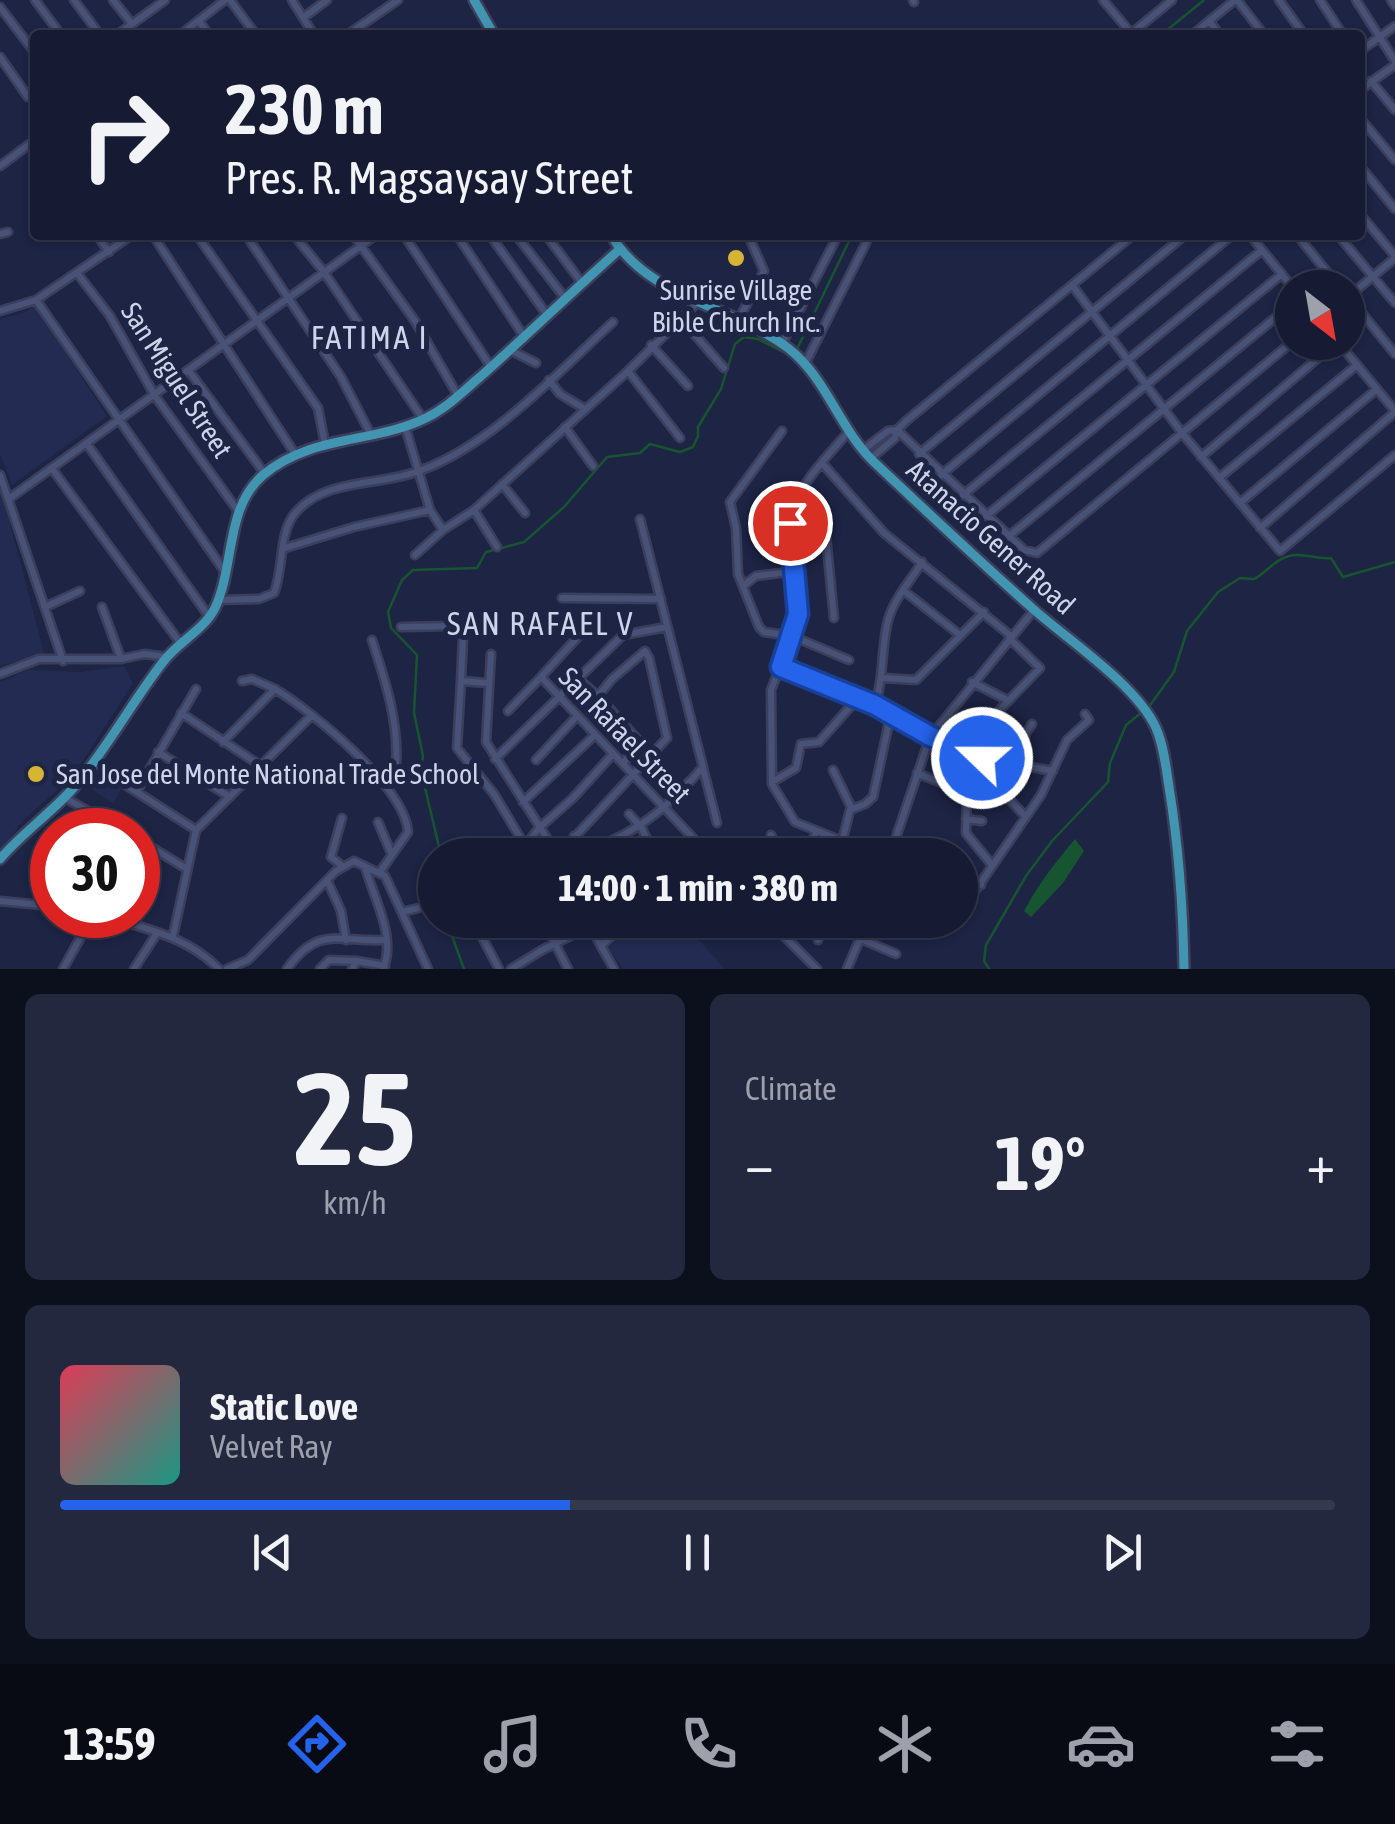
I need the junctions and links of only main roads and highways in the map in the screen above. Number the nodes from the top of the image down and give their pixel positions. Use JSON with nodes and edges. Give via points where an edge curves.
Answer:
{"nodes":[{"id":1,"x":474,"y":0,"type":"edge"},
{"id":2,"x":491,"y":30,"type":"edge"},
{"id":3,"x":614,"y":240,"type":"edge"},
{"id":4,"x":620,"y":249,"type":"junction"},
{"id":5,"x":0,"y":859,"type":"edge"},
{"id":6,"x":1184,"y":969,"type":"edge"}],
"edges":[{"from":1,"to":2,"type":"main road"},
{"from":3,"to":4,"type":"main road","name":"Atanacio Gener Road"},
{"from":4,"to":5,"type":"main road","via":[[458,397],[424,420],[295,454],[250,487],[210,618],[167,657],[65,798]]},
{"from":4,"to":6,"type":"main road","name":"Atanacio Gener Road","via":[[659,284],[739,319],[794,353],[866,454],[1091,655],[1148,716],[1164,754],[1178,840]]}]}
